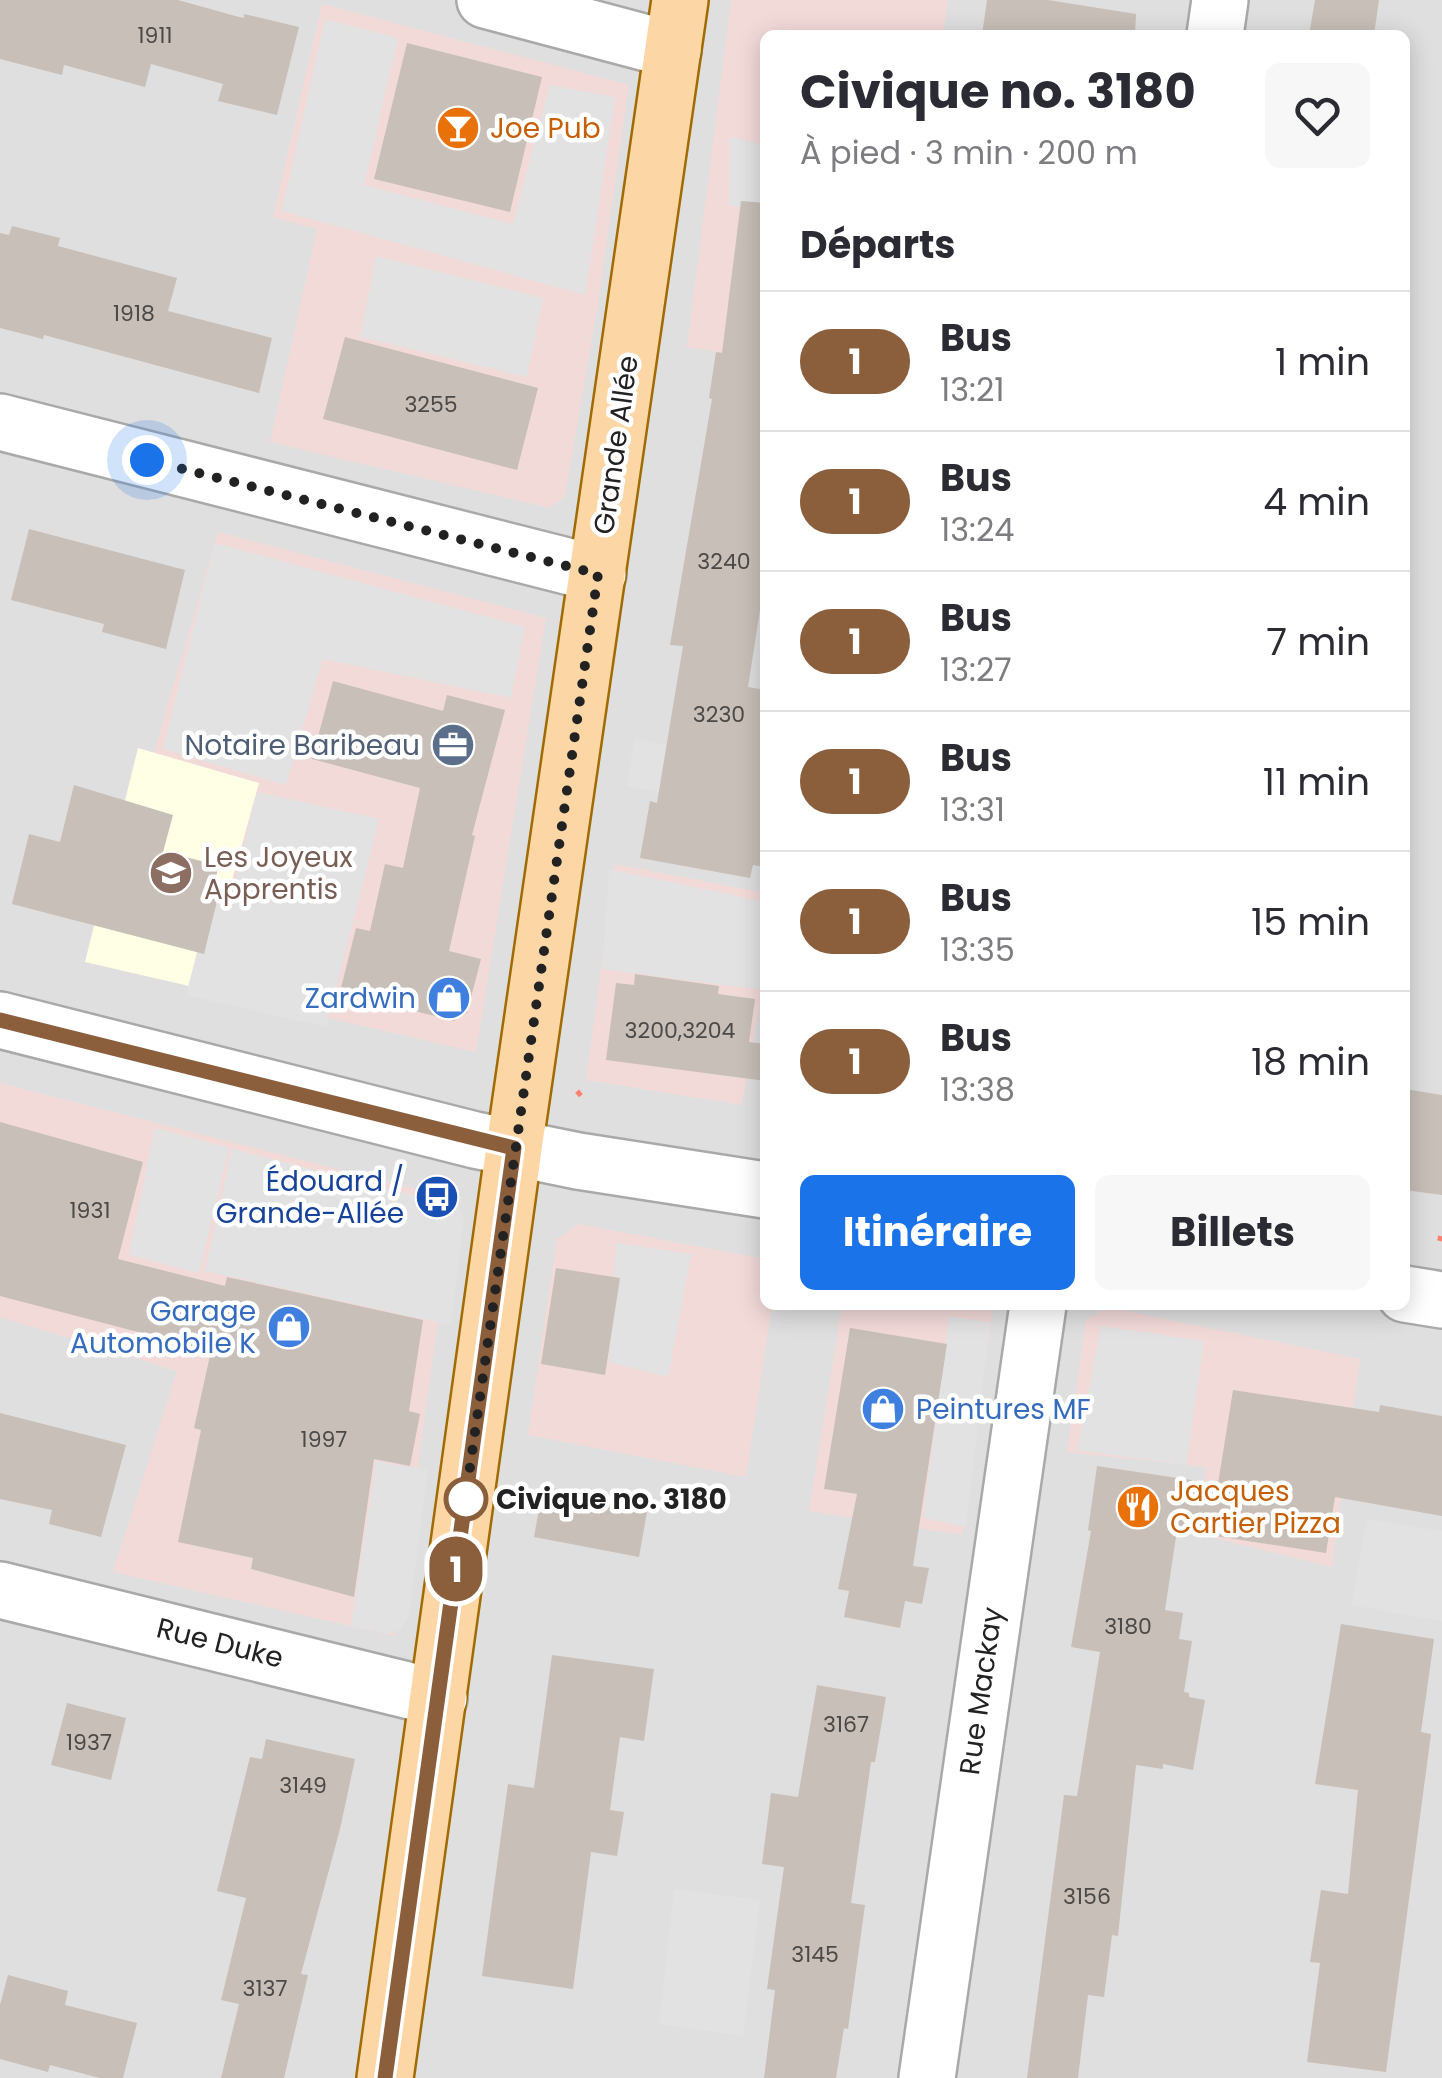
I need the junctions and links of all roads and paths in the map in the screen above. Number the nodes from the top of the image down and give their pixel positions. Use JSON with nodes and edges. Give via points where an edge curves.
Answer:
{"nodes":[{"id":1,"x":485,"y":0,"type":"edge"},
{"id":2,"x":1220,"y":0,"type":"edge"},
{"id":3,"x":677,"y":25,"type":"edge"},
{"id":4,"x":1216,"y":30,"type":"edge"},
{"id":5,"x":0,"y":422,"type":"edge"},
{"id":6,"x":598,"y":574,"type":"junction"},
{"id":7,"x":0,"y":1020,"type":"edge"},
{"id":8,"x":514,"y":1148,"type":"junction"},
{"id":9,"x":760,"y":1189,"type":"edge"},
{"id":10,"x":1410,"y":1295,"type":"edge"},
{"id":11,"x":1442,"y":1300,"type":"edge"},
{"id":12,"x":1037,"y":1310,"type":"edge"},
{"id":13,"x":0,"y":1590,"type":"edge"},
{"id":14,"x":439,"y":1698,"type":"junction"},
{"id":15,"x":385,"y":2078,"type":"edge"},
{"id":16,"x":927,"y":2078,"type":"edge"}],
"edges":[{"from":1,"to":3,"type":"street"},
{"from":2,"to":4,"type":"street"},
{"from":3,"to":6,"type":"main road","name":"Grande Allée"},
{"from":5,"to":6,"type":"street"},
{"from":6,"to":8,"type":"main road","name":"Grande Allée"},
{"from":7,"to":8,"type":"street"},
{"from":8,"to":9,"type":"street"},
{"from":8,"to":14,"type":"main road","name":"Grande Allée"},
{"from":10,"to":11,"type":"street"},
{"from":12,"to":16,"type":"street","name":"Rue Mackay"},
{"from":13,"to":14,"type":"street","name":"Rue Duke"},
{"from":14,"to":15,"type":"main road","name":"Grande Allée"}]}
